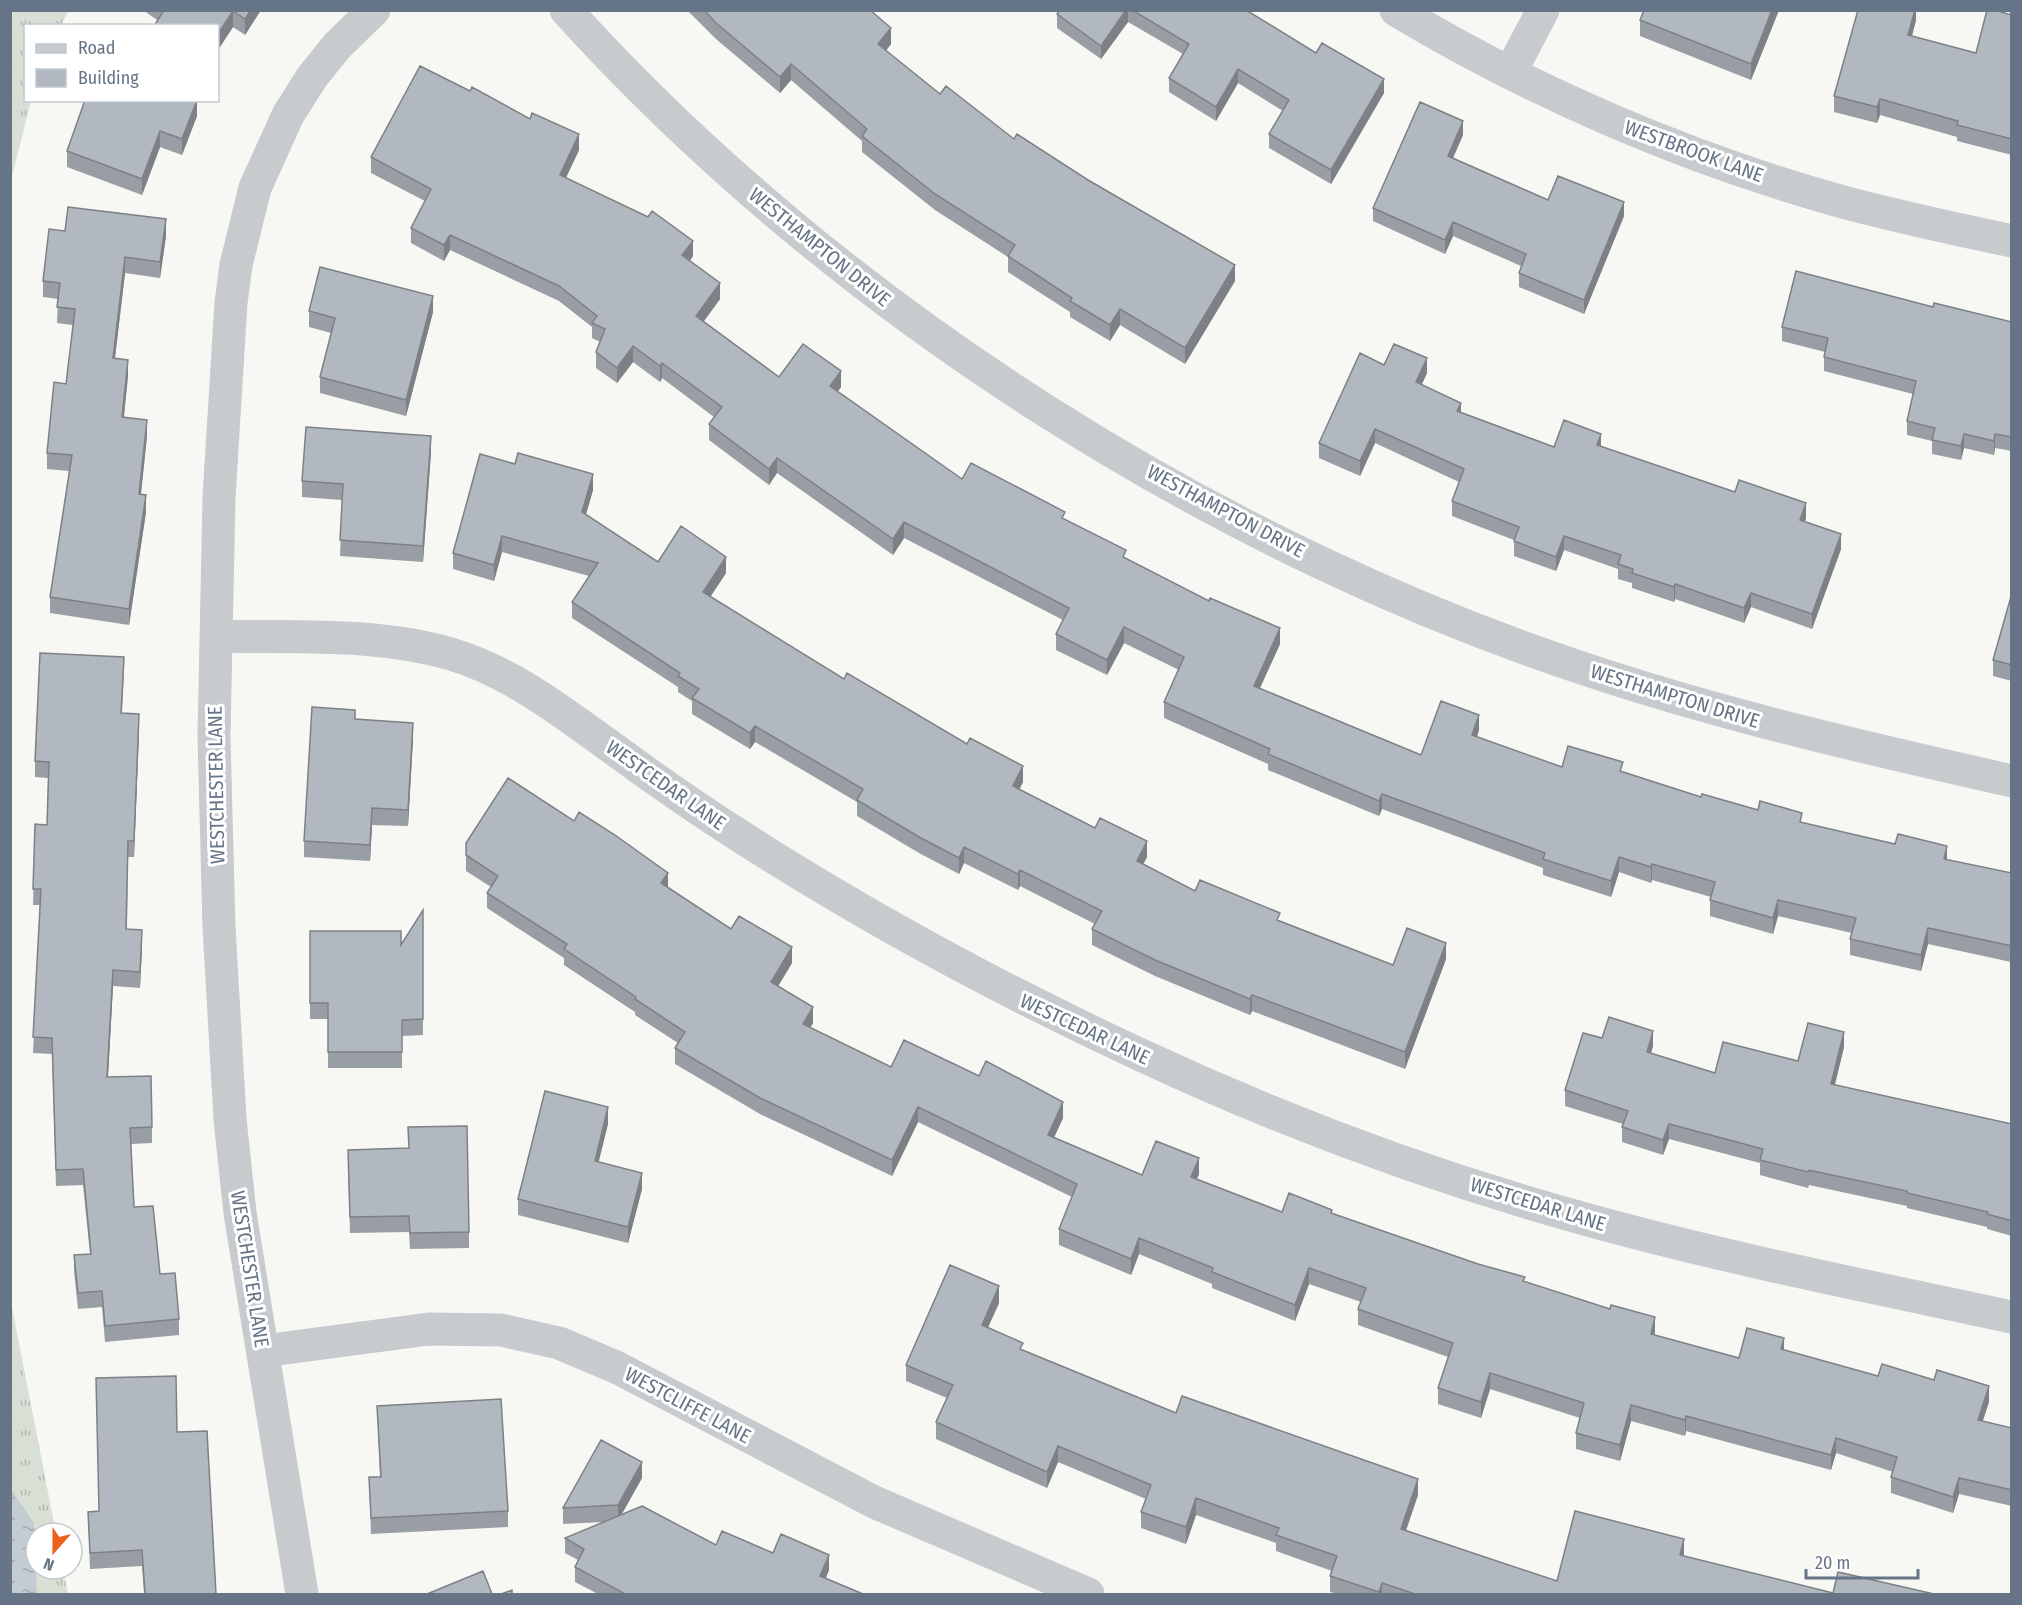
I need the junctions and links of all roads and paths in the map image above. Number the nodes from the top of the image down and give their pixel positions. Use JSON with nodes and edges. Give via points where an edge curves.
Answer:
{"nodes":[{"id":1,"x":374,"y":10,"type":"edge"},
{"id":2,"x":566,"y":10,"type":"edge"},
{"id":3,"x":1396,"y":10,"type":"edge"},
{"id":4,"x":1544,"y":10,"type":"edge"},
{"id":5,"x":1510,"y":73,"type":"junction"},
{"id":6,"x":2012,"y":241,"type":"edge"},
{"id":7,"x":218,"y":636,"type":"junction"},
{"id":8,"x":2012,"y":781,"type":"edge"},
{"id":9,"x":2012,"y":1317,"type":"edge"},
{"id":10,"x":263,"y":1352,"type":"junction"},
{"id":11,"x":302,"y":1594,"type":"edge"},
{"id":12,"x":1088,"y":1594,"type":"edge"}],
"edges":[{"from":1,"to":7,"type":"street","name":"WESTCHESTER LANE","via":[[325,62],[288,115],[255,188],[244,227],[231,303],[219,497]]},
{"from":2,"to":8,"type":"street","name":"WESTHAMPTON DRIVE","via":[[703,149],[850,273],[1018,393],[1198,499],[1416,604],[1604,676],[1784,728]]},
{"from":3,"to":5,"type":"street","name":"WESTBROOK LANE"},
{"from":4,"to":5,"type":"street"},
{"from":5,"to":6,"type":"street","name":"WESTBROOK LANE","via":[[1616,122],[1784,184],[1883,212]]},
{"from":7,"to":9,"type":"street","name":"WESTCEDAR LANE","via":[[362,639],[450,654],[480,665],[532,692],[736,834],[939,956],[1119,1045],[1309,1128],[1453,1179],[1592,1221]]},
{"from":7,"to":10,"type":"street","name":"WESTCHESTER LANE","via":[[214,736],[224,1032],[240,1214]]},
{"from":10,"to":11,"type":"street","name":"WESTCHESTER LANE"},
{"from":10,"to":12,"type":"street","name":"WESTCLIFFE LANE","via":[[429,1329],[501,1330],[559,1343],[618,1368],[874,1503]]}]}
